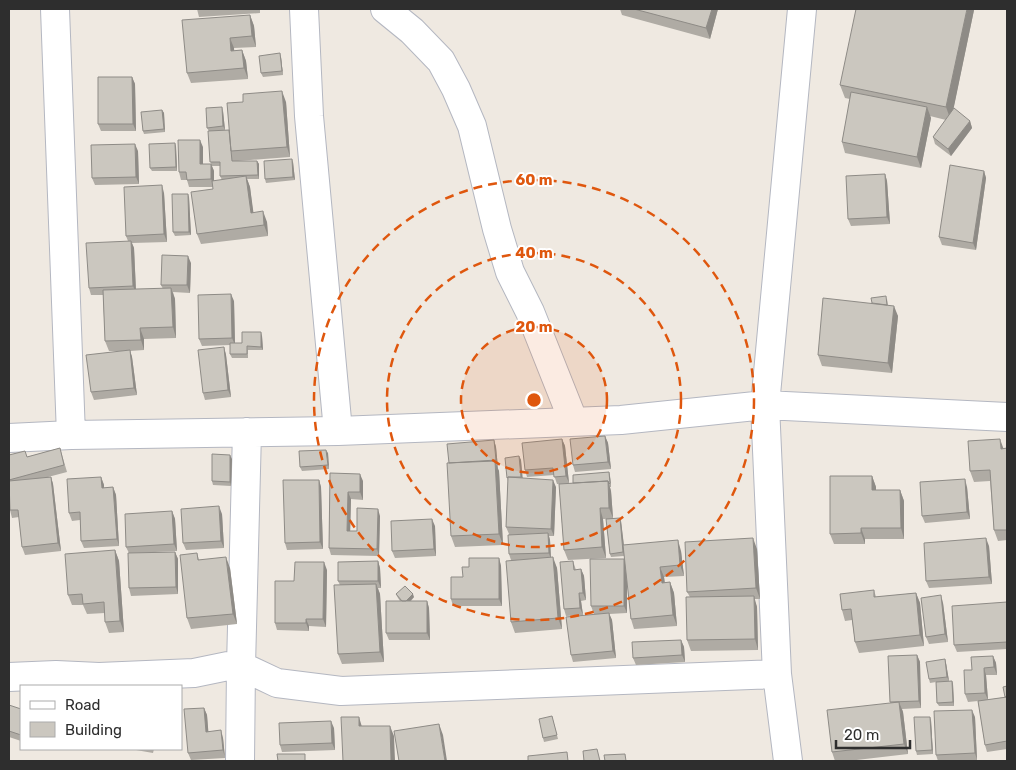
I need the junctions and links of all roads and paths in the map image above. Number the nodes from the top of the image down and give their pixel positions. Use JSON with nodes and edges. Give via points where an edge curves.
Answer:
{"nodes":[{"id":1,"x":55,"y":9,"type":"edge"},
{"id":2,"x":304,"y":9,"type":"edge"},
{"id":3,"x":385,"y":9,"type":"edge"},
{"id":4,"x":802,"y":9,"type":"edge"},
{"id":5,"x":765,"y":405,"type":"junction"},
{"id":6,"x":1007,"y":417,"type":"edge"},
{"id":7,"x":573,"y":420,"type":"junction"},
{"id":8,"x":338,"y":430,"type":"junction"},
{"id":9,"x":247,"y":432,"type":"junction"},
{"id":10,"x":71,"y":435,"type":"junction"},
{"id":11,"x":9,"y":438,"type":"edge"},
{"id":12,"x":240,"y":666,"type":"junction"},
{"id":13,"x":777,"y":674,"type":"junction"},
{"id":14,"x":9,"y":677,"type":"edge"},
{"id":15,"x":240,"y":761,"type":"edge"},
{"id":16,"x":788,"y":761,"type":"edge"}],
"edges":[{"from":1,"to":10,"type":"street"},
{"from":2,"to":8,"type":"street","via":[[309,116]]},
{"from":3,"to":7,"type":"street","via":[[441,61],[456,90],[472,126],[510,272],[530,312]]},
{"from":4,"to":5,"type":"street"},
{"from":5,"to":6,"type":"street"},
{"from":5,"to":7,"type":"street","via":[[620,420]]},
{"from":5,"to":13,"type":"street"},
{"from":7,"to":8,"type":"street"},
{"from":8,"to":9,"type":"street"},
{"from":9,"to":10,"type":"street"},
{"from":9,"to":12,"type":"street"},
{"from":10,"to":11,"type":"street"},
{"from":12,"to":13,"type":"street","via":[[277,683],[341,691]]},
{"from":12,"to":14,"type":"street","via":[[194,673]]},
{"from":12,"to":15,"type":"street"},
{"from":13,"to":16,"type":"street"}]}
